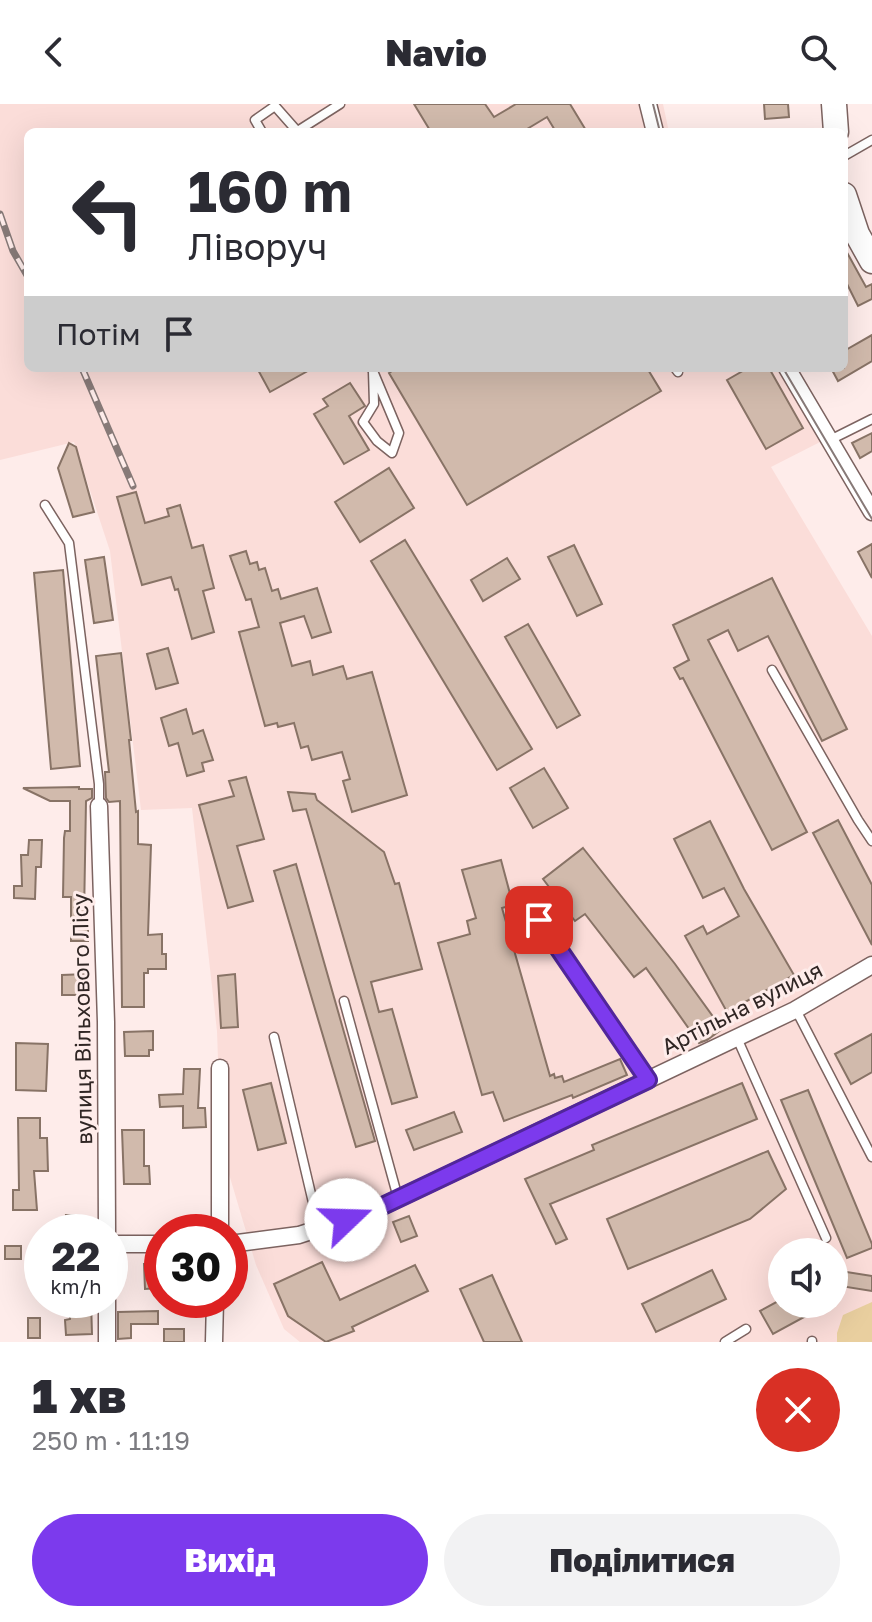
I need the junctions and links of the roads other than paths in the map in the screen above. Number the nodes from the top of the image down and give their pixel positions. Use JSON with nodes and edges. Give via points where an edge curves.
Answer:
{"nodes":[{"id":1,"x":340,"y":104,"type":"edge"},
{"id":2,"x":648,"y":104,"type":"edge"},
{"id":3,"x":834,"y":104,"type":"edge"},
{"id":4,"x":260,"y":128,"type":"edge"},
{"id":5,"x":294,"y":128,"type":"edge"},
{"id":6,"x":303,"y":128,"type":"edge"},
{"id":7,"x":654,"y":128,"type":"edge"},
{"id":8,"x":836,"y":128,"type":"edge"},
{"id":9,"x":872,"y":140,"type":"edge"},
{"id":10,"x":848,"y":154,"type":"edge"},
{"id":11,"x":848,"y":208,"type":"edge"},
{"id":12,"x":872,"y":261,"type":"edge"},
{"id":13,"x":373,"y":372,"type":"edge"},
{"id":14,"x":374,"y":372,"type":"edge"},
{"id":15,"x":789,"y":372,"type":"edge"},
{"id":16,"x":872,"y":419,"type":"edge"},
{"id":17,"x":830,"y":440,"type":"junction"},
{"id":18,"x":45,"y":505,"type":"dead end"},
{"id":19,"x":872,"y":512,"type":"edge"},
{"id":20,"x":772,"y":670,"type":"dead end"},
{"id":21,"x":99,"y":806,"type":"joint"},
{"id":22,"x":872,"y":841,"type":"edge"},
{"id":23,"x":539,"y":920,"type":"dead end"},
{"id":24,"x":872,"y":965,"type":"edge"},
{"id":25,"x":344,"y":1001,"type":"dead end"},
{"id":26,"x":795,"y":1010,"type":"junction"},
{"id":27,"x":274,"y":1037,"type":"dead end"},
{"id":28,"x":736,"y":1037,"type":"junction"},
{"id":29,"x":220,"y":1068,"type":"dead end"},
{"id":30,"x":648,"y":1080,"type":"junction"},
{"id":31,"x":872,"y":1157,"type":"edge"},
{"id":32,"x":398,"y":1199,"type":"junction"},
{"id":33,"x":107,"y":1214,"type":"edge"},
{"id":34,"x":220,"y":1214,"type":"edge"},
{"id":35,"x":319,"y":1229,"type":"junction"},
{"id":36,"x":826,"y":1238,"type":"dead end"},
{"id":37,"x":248,"y":1242,"type":"edge"},
{"id":38,"x":107,"y":1318,"type":"edge"},
{"id":39,"x":215,"y":1318,"type":"edge"},
{"id":40,"x":746,"y":1329,"type":"dead end"},
{"id":41,"x":107,"y":1342,"type":"edge"},
{"id":42,"x":214,"y":1342,"type":"edge"},
{"id":43,"x":725,"y":1342,"type":"edge"}],
"edges":[{"from":1,"to":6,"type":"lane"},
{"from":2,"to":7,"type":"street"},
{"from":3,"to":8,"type":"main road"},
{"from":4,"to":5,"type":"lane","via":[[255,120],[275,106]]},
{"from":9,"to":10,"type":"lane"},
{"from":11,"to":12,"type":"main road"},
{"from":13,"to":14,"type":"lane","via":[[374,404],[363,422],[392,453],[399,433]]},
{"from":15,"to":17,"type":"street"},
{"from":16,"to":17,"type":"lane"},
{"from":17,"to":19,"type":"street"},
{"from":18,"to":21,"type":"lane","via":[[69,543]]},
{"from":20,"to":22,"type":"lane"},
{"from":21,"to":33,"type":"street","name":"вулиця Вільхового Лісу"},
{"from":23,"to":30,"type":"lane"},
{"from":24,"to":26,"type":"street","name":"Артільна вулиця"},
{"from":25,"to":32,"type":"lane"},
{"from":26,"to":28,"type":"street","name":"Артільна вулиця"},
{"from":26,"to":31,"type":"lane"},
{"from":27,"to":35,"type":"lane"},
{"from":28,"to":30,"type":"street","name":"Артільна вулиця"},
{"from":28,"to":36,"type":"lane"},
{"from":29,"to":34,"type":"street"},
{"from":30,"to":32,"type":"street","name":"Артільна вулиця"},
{"from":32,"to":35,"type":"street","name":"Артільна вулиця"},
{"from":35,"to":37,"type":"street","name":"Артільна вулиця"},
{"from":38,"to":41,"type":"street"},
{"from":39,"to":42,"type":"street"},
{"from":40,"to":43,"type":"lane"}]}
